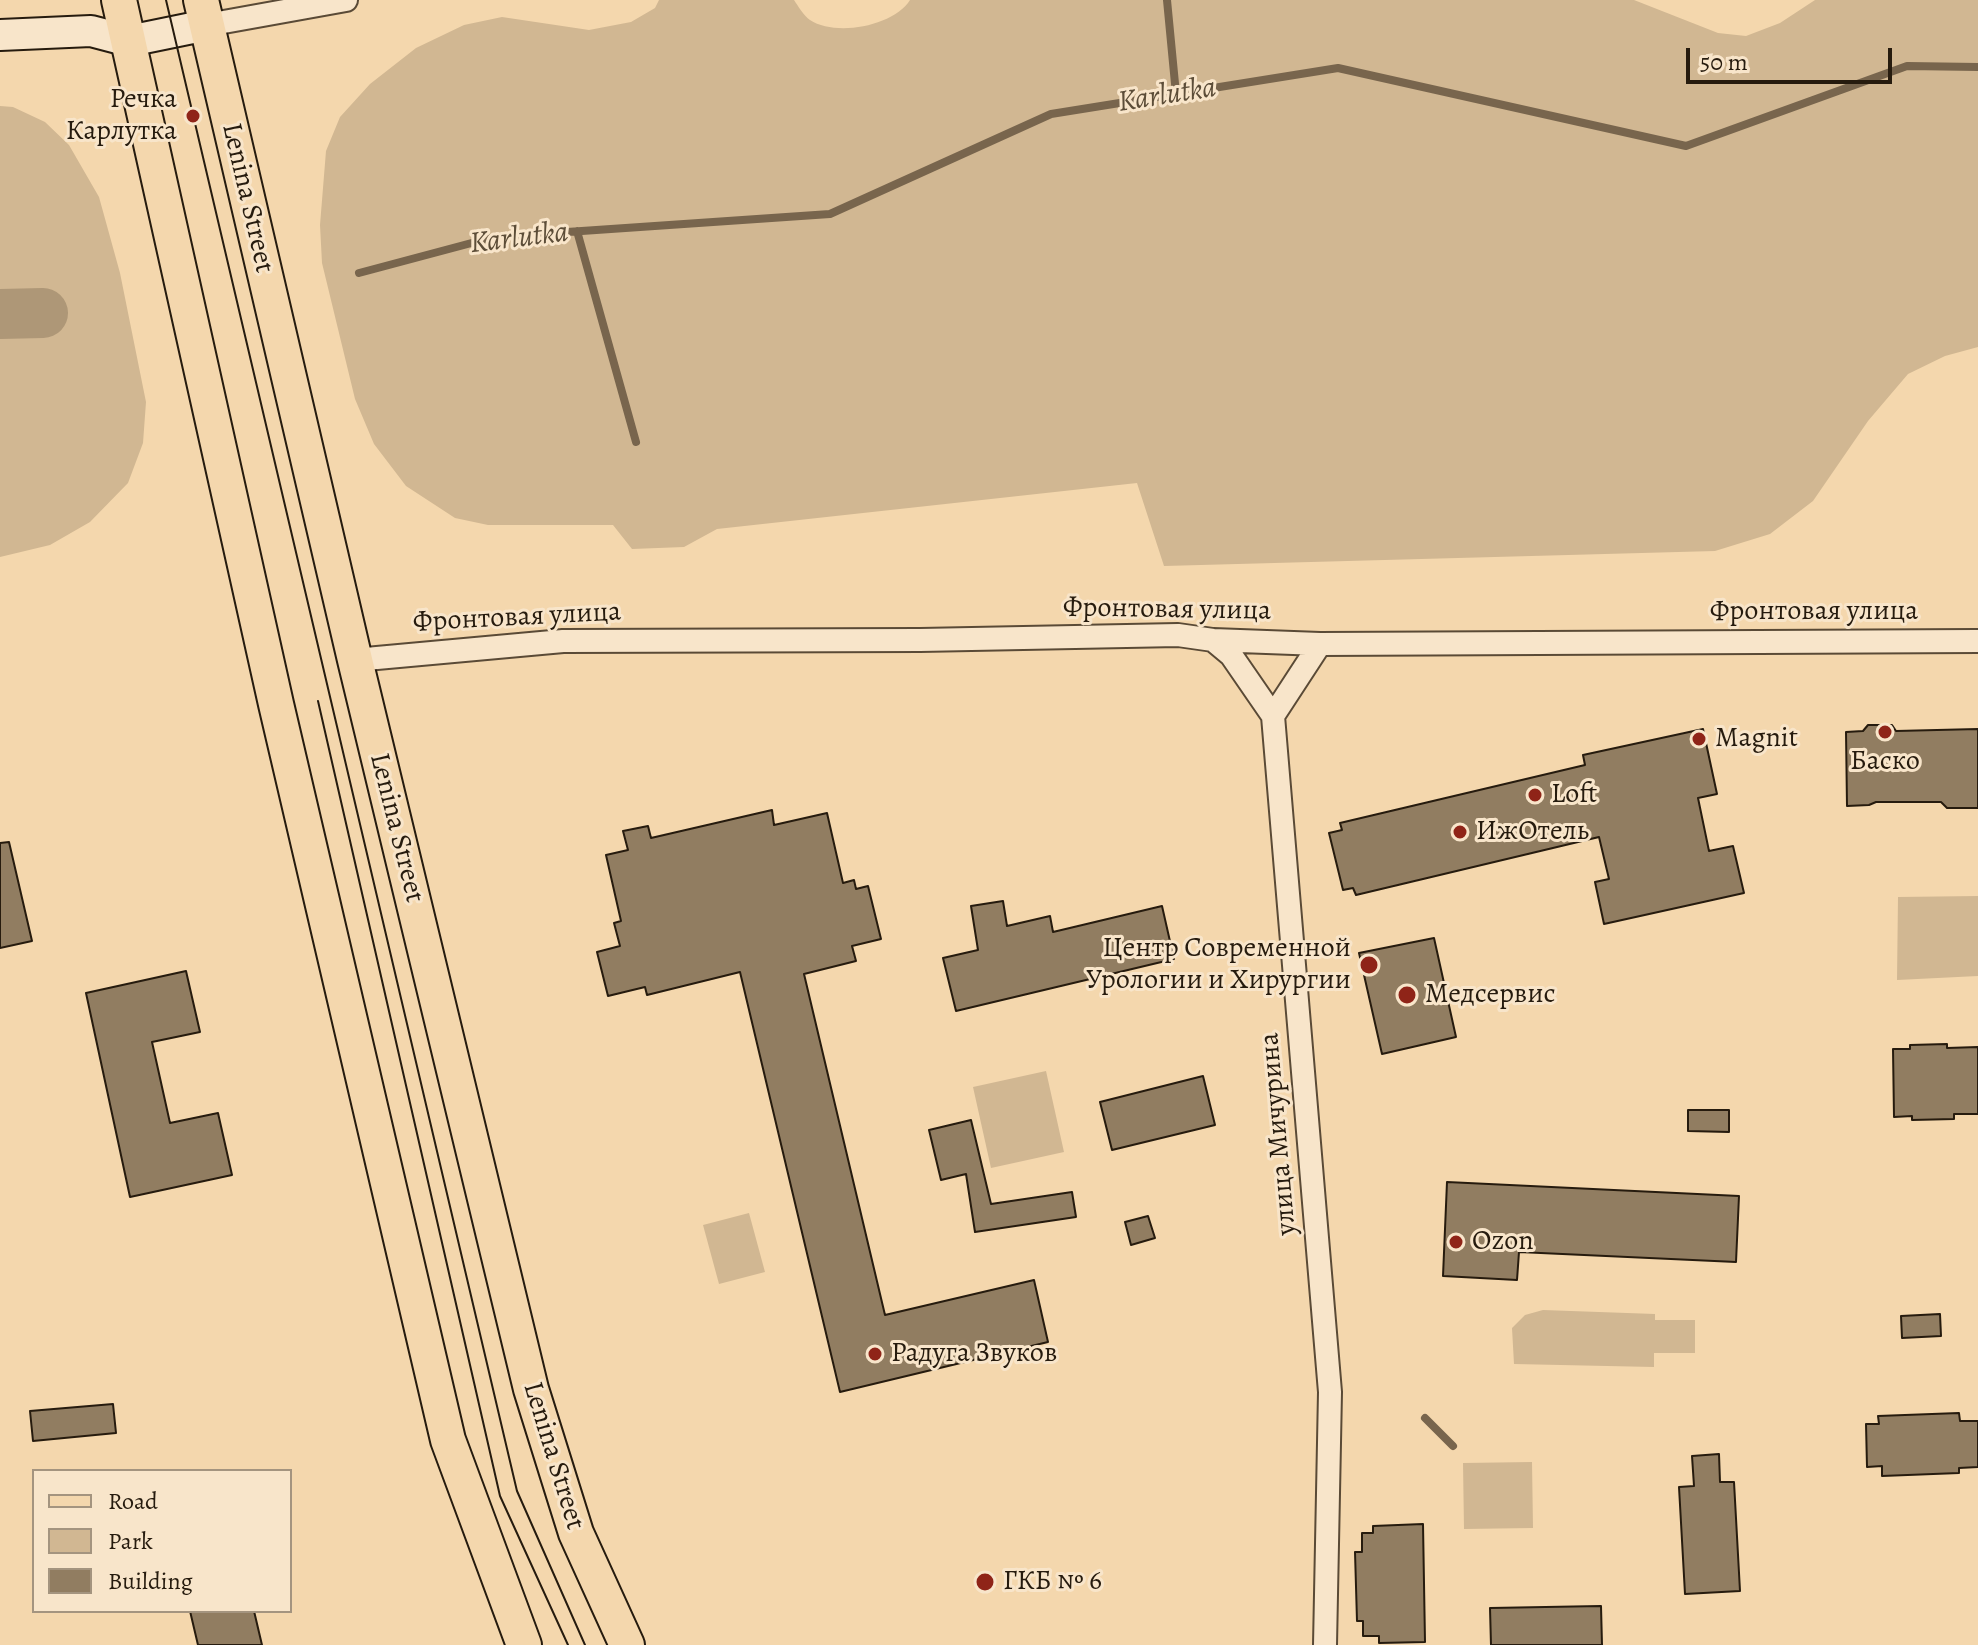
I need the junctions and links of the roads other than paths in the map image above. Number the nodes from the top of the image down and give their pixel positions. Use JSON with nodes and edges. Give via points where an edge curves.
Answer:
{"nodes":[{"id":1,"x":119,"y":0,"type":"edge"},
{"id":2,"x":346,"y":0,"type":"edge"},
{"id":3,"x":204,"y":12,"type":"edge"},
{"id":4,"x":0,"y":35,"type":"edge"},
{"id":5,"x":129,"y":41,"type":"junction"},
{"id":6,"x":1213,"y":640,"type":"junction"},
{"id":7,"x":1978,"y":641,"type":"edge"},
{"id":8,"x":1320,"y":644,"type":"junction"},
{"id":9,"x":355,"y":660,"type":"junction"},
{"id":10,"x":1273,"y":716,"type":"junction"},
{"id":11,"x":524,"y":1645,"type":"edge"},
{"id":12,"x":627,"y":1645,"type":"edge"},
{"id":13,"x":1325,"y":1645,"type":"edge"}],
"edges":[{"from":1,"to":5,"type":"main road"},
{"from":2,"to":3,"type":"street","via":[[271,12]]},
{"from":3,"to":5,"type":"main road"},
{"from":3,"to":9,"type":"main road","name":"Lenina Street"},
{"from":4,"to":5,"type":"main road","via":[[91,31]]},
{"from":5,"to":11,"type":"main road","via":[[272,689],[448,1440]]},
{"from":6,"to":8,"type":"street","name":"Фронтовая улица"},
{"from":6,"to":9,"type":"street","name":"Фронтовая улица","via":[[1178,635],[563,641]]},
{"from":6,"to":10,"type":"street","name":"улица Мичурина","via":[[1231,655]]},
{"from":7,"to":8,"type":"street","name":"Фронтовая улица"},
{"from":8,"to":10,"type":"street"},
{"from":9,"to":12,"type":"main road","name":"Lenina Street","via":[[531,1389],[576,1533]]},
{"from":10,"to":13,"type":"street","name":"улица Мичурина","via":[[1330,1392]]}]}
